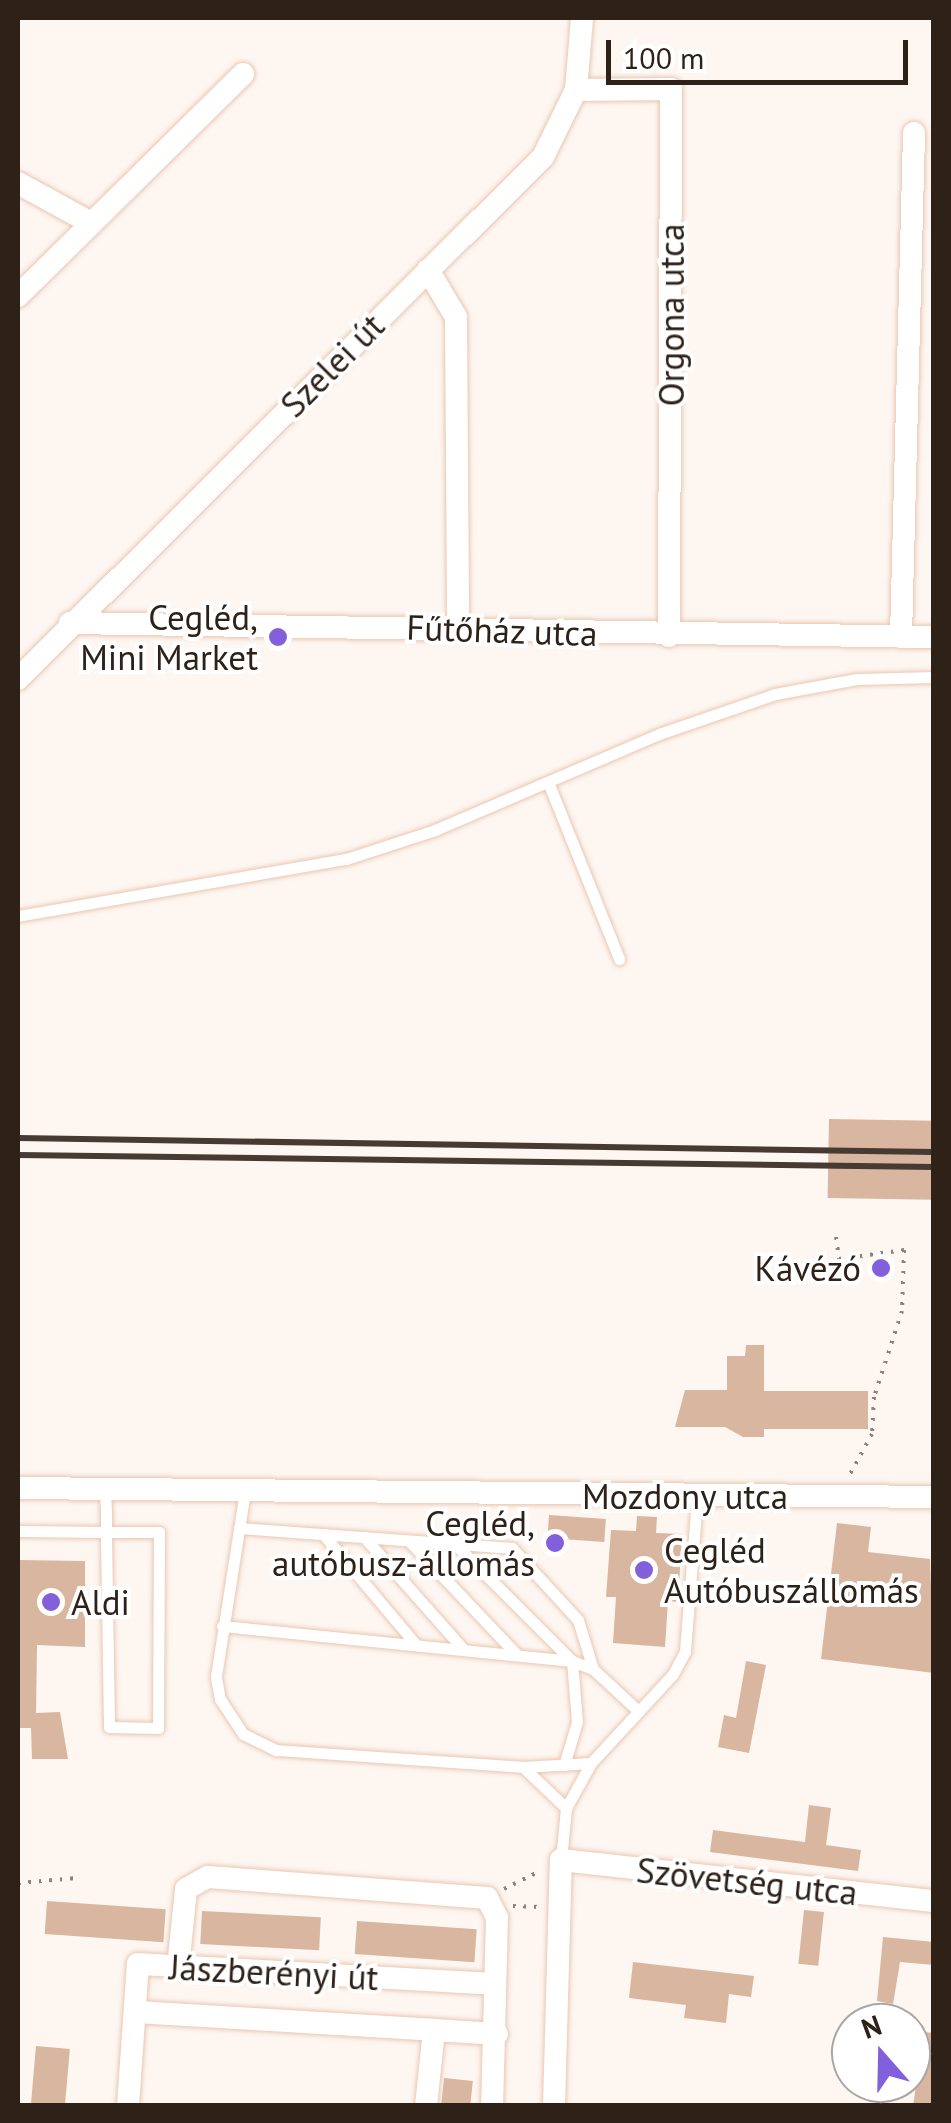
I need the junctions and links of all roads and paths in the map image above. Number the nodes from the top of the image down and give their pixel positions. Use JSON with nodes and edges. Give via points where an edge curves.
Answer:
{"nodes":[{"id":1,"x":582,"y":18,"type":"edge"},
{"id":2,"x":243,"y":74,"type":"dead end"},
{"id":3,"x":576,"y":90,"type":"junction"},
{"id":4,"x":914,"y":132,"type":"dead end"},
{"id":5,"x":18,"y":183,"type":"edge"},
{"id":6,"x":91,"y":224,"type":"junction"},
{"id":7,"x":428,"y":270,"type":"junction"},
{"id":8,"x":18,"y":296,"type":"edge"},
{"id":9,"x":70,"y":624,"type":"junction"},
{"id":10,"x":458,"y":627,"type":"junction"},
{"id":11,"x":669,"y":636,"type":"junction"},
{"id":12,"x":934,"y":637,"type":"edge"},
{"id":13,"x":902,"y":638,"type":"junction"},
{"id":14,"x":934,"y":678,"type":"edge"},
{"id":15,"x":18,"y":679,"type":"edge"},
{"id":16,"x":548,"y":782,"type":"junction"},
{"id":17,"x":18,"y":916,"type":"edge"},
{"id":18,"x":619,"y":959,"type":"dead end"},
{"id":19,"x":836,"y":1237,"type":"dead end"},
{"id":20,"x":18,"y":1488,"type":"edge"},
{"id":21,"x":106,"y":1490,"type":"junction"},
{"id":22,"x":246,"y":1491,"type":"junction"},
{"id":23,"x":697,"y":1497,"type":"junction"},
{"id":24,"x":837,"y":1497,"type":"junction"},
{"id":25,"x":934,"y":1497,"type":"edge"},
{"id":26,"x":239,"y":1528,"type":"junction"},
{"id":27,"x":18,"y":1531,"type":"edge"},
{"id":28,"x":106,"y":1532,"type":"junction"},
{"id":29,"x":323,"y":1534,"type":"junction"},
{"id":30,"x":364,"y":1537,"type":"junction"},
{"id":31,"x":409,"y":1541,"type":"junction"},
{"id":32,"x":455,"y":1544,"type":"junction"},
{"id":33,"x":222,"y":1626,"type":"junction"},
{"id":34,"x":416,"y":1646,"type":"junction"},
{"id":35,"x":464,"y":1650,"type":"junction"},
{"id":36,"x":517,"y":1656,"type":"junction"},
{"id":37,"x":572,"y":1661,"type":"junction"},
{"id":38,"x":594,"y":1669,"type":"junction"},
{"id":39,"x":636,"y":1708,"type":"junction"},
{"id":40,"x":591,"y":1763,"type":"junction"},
{"id":41,"x":564,"y":1765,"type":"junction"},
{"id":42,"x":523,"y":1767,"type":"junction"},
{"id":43,"x":566,"y":1808,"type":"junction"},
{"id":44,"x":561,"y":1860,"type":"junction"},
{"id":45,"x":76,"y":1878,"type":"dead end"},
{"id":46,"x":18,"y":1884,"type":"edge"},
{"id":47,"x":490,"y":1901,"type":"junction"},
{"id":48,"x":934,"y":1901,"type":"edge"},
{"id":49,"x":560,"y":1908,"type":"junction"},
{"id":50,"x":178,"y":1967,"type":"junction"},
{"id":51,"x":491,"y":1984,"type":"junction"},
{"id":52,"x":135,"y":2012,"type":"junction"},
{"id":53,"x":434,"y":2030,"type":"junction"},
{"id":54,"x":497,"y":2034,"type":"junction"},
{"id":55,"x":128,"y":2106,"type":"edge"},
{"id":56,"x":426,"y":2106,"type":"edge"},
{"id":57,"x":492,"y":2106,"type":"edge"},
{"id":58,"x":554,"y":2106,"type":"edge"}],
"edges":[{"from":1,"to":3,"type":"street","name":"Szelei út"},
{"from":2,"to":6,"type":"street"},
{"from":3,"to":7,"type":"street","name":"Szelei út","via":[[543,157]]},
{"from":3,"to":11,"type":"street","name":"Orgona utca","via":[[672,89]]},
{"from":4,"to":13,"type":"street"},
{"from":5,"to":6,"type":"street"},
{"from":6,"to":8,"type":"street"},
{"from":7,"to":9,"type":"street","name":"Szelei út"},
{"from":7,"to":10,"type":"street","via":[[456,317]]},
{"from":9,"to":10,"type":"street","name":"Fűtőház utca"},
{"from":9,"to":15,"type":"street","name":"Szelei út"},
{"from":10,"to":11,"type":"street","name":"Fűtőház utca"},
{"from":11,"to":13,"type":"street","name":"Fűtőház utca"},
{"from":12,"to":13,"type":"street","name":"Fűtőház utca"},
{"from":14,"to":16,"type":"lane","via":[[856,679],[775,694]]},
{"from":16,"to":17,"type":"lane","via":[[346,859]]},
{"from":16,"to":18,"type":"lane"},
{"from":19,"to":24,"type":"path","via":[[839,1258],[904,1250],[902,1311],[874,1397],[872,1434]]},
{"from":20,"to":21,"type":"street","name":"Mozdony utca"},
{"from":21,"to":22,"type":"street","name":"Mozdony utca"},
{"from":21,"to":28,"type":"lane"},
{"from":22,"to":23,"type":"street","name":"Mozdony utca"},
{"from":22,"to":26,"type":"lane"},
{"from":23,"to":24,"type":"street","name":"Mozdony utca"},
{"from":23,"to":39,"type":"lane","via":[[685,1651],[673,1674]]},
{"from":24,"to":25,"type":"street","name":"Mozdony utca"},
{"from":26,"to":29,"type":"lane"},
{"from":26,"to":33,"type":"lane"},
{"from":27,"to":28,"type":"lane"},
{"from":28,"to":28,"type":"lane","via":[[109,1727],[158,1728],[159,1532]]},
{"from":29,"to":30,"type":"lane"},
{"from":29,"to":34,"type":"lane"},
{"from":30,"to":31,"type":"lane"},
{"from":30,"to":35,"type":"lane"},
{"from":31,"to":32,"type":"lane"},
{"from":31,"to":36,"type":"lane"},
{"from":32,"to":37,"type":"lane"},
{"from":32,"to":38,"type":"lane","via":[[512,1548],[578,1620]]},
{"from":33,"to":34,"type":"lane"},
{"from":33,"to":42,"type":"lane","via":[[220,1699],[258,1745]]},
{"from":34,"to":35,"type":"lane"},
{"from":35,"to":36,"type":"lane"},
{"from":36,"to":37,"type":"lane"},
{"from":37,"to":38,"type":"lane"},
{"from":37,"to":41,"type":"lane","via":[[577,1722]]},
{"from":38,"to":39,"type":"lane"},
{"from":39,"to":40,"type":"lane"},
{"from":40,"to":41,"type":"lane"},
{"from":40,"to":43,"type":"lane"},
{"from":41,"to":42,"type":"lane"},
{"from":42,"to":43,"type":"lane"},
{"from":43,"to":44,"type":"lane"},
{"from":44,"to":47,"type":"path"},
{"from":44,"to":48,"type":"street","name":"Szövetség utca"},
{"from":44,"to":49,"type":"street"},
{"from":45,"to":46,"type":"path"},
{"from":47,"to":49,"type":"path"},
{"from":47,"to":50,"type":"street","via":[[208,1877],[186,1888]]},
{"from":47,"to":51,"type":"street"},
{"from":49,"to":58,"type":"street"},
{"from":50,"to":51,"type":"street","name":"Jászberényi út"},
{"from":50,"to":52,"type":"street","name":"Jászberényi út","via":[[138,1964]]},
{"from":51,"to":54,"type":"street"},
{"from":52,"to":53,"type":"street"},
{"from":52,"to":55,"type":"street","name":"Jászberényi út"},
{"from":53,"to":54,"type":"street"},
{"from":53,"to":56,"type":"street"},
{"from":54,"to":57,"type":"street"}]}
